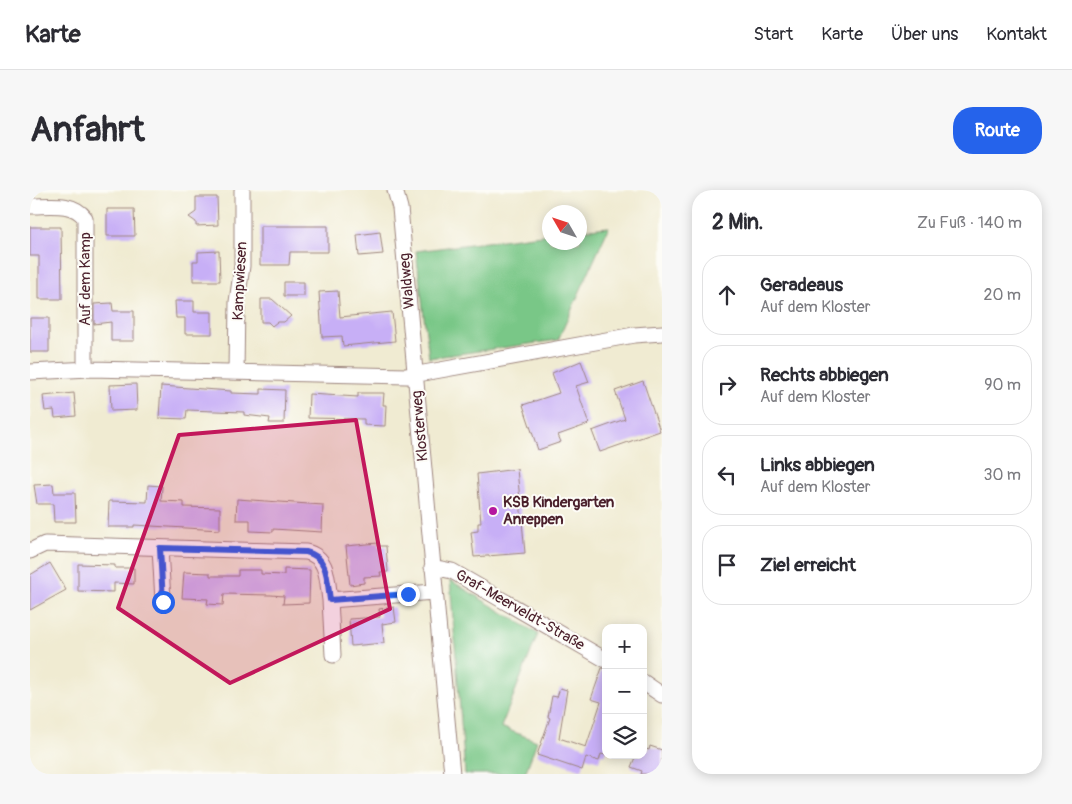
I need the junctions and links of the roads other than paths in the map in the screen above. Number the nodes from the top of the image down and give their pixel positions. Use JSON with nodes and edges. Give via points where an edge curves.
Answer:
{"nodes":[{"id":1,"x":242,"y":190,"type":"edge"},
{"id":2,"x":395,"y":190,"type":"edge"},
{"id":3,"x":30,"y":206,"type":"edge"},
{"id":4,"x":662,"y":333,"type":"edge"},
{"id":5,"x":85,"y":369,"type":"junction"},
{"id":6,"x":30,"y":372,"type":"edge"},
{"id":7,"x":236,"y":372,"type":"junction"},
{"id":8,"x":415,"y":374,"type":"junction"},
{"id":9,"x":160,"y":548,"type":"junction"},
{"id":10,"x":30,"y":551,"type":"edge"},
{"id":11,"x":432,"y":567,"type":"junction"},
{"id":12,"x":434,"y":592,"type":"junction"},
{"id":13,"x":330,"y":600,"type":"junction"},
{"id":14,"x":163,"y":602,"type":"dead end"},
{"id":15,"x":333,"y":655,"type":"dead end"},
{"id":16,"x":602,"y":658,"type":"edge"},
{"id":17,"x":647,"y":685,"type":"edge"},
{"id":18,"x":662,"y":695,"type":"edge"},
{"id":19,"x":452,"y":774,"type":"edge"}],
"edges":[{"from":1,"to":7,"type":"street","name":"Kampwiesen","via":[[242,266],[237,302]]},
{"from":2,"to":8,"type":"street","name":"Waldweg","via":[[400,208]]},
{"from":3,"to":5,"type":"street","name":"Auf dem Kamp","via":[[70,206],[85,218]]},
{"from":4,"to":8,"type":"street","via":[[634,335]]},
{"from":5,"to":6,"type":"street","name":"Klosterweg"},
{"from":5,"to":7,"type":"street","name":"Klosterweg"},
{"from":7,"to":8,"type":"street","name":"Klosterweg"},
{"from":8,"to":11,"type":"street","name":"Klosterweg"},
{"from":9,"to":10,"type":"street","via":[[45,544]]},
{"from":9,"to":13,"type":"street","via":[[312,553],[326,569]]},
{"from":9,"to":14,"type":"street"},
{"from":11,"to":12,"type":"street","name":"Klosterweg"},
{"from":11,"to":16,"type":"street","name":"Graf-Meerveldt-Straße","via":[[452,571]]},
{"from":12,"to":13,"type":"street"},
{"from":12,"to":19,"type":"street","name":"Klosterweg"},
{"from":13,"to":15,"type":"street"},
{"from":17,"to":18,"type":"street"}]}
